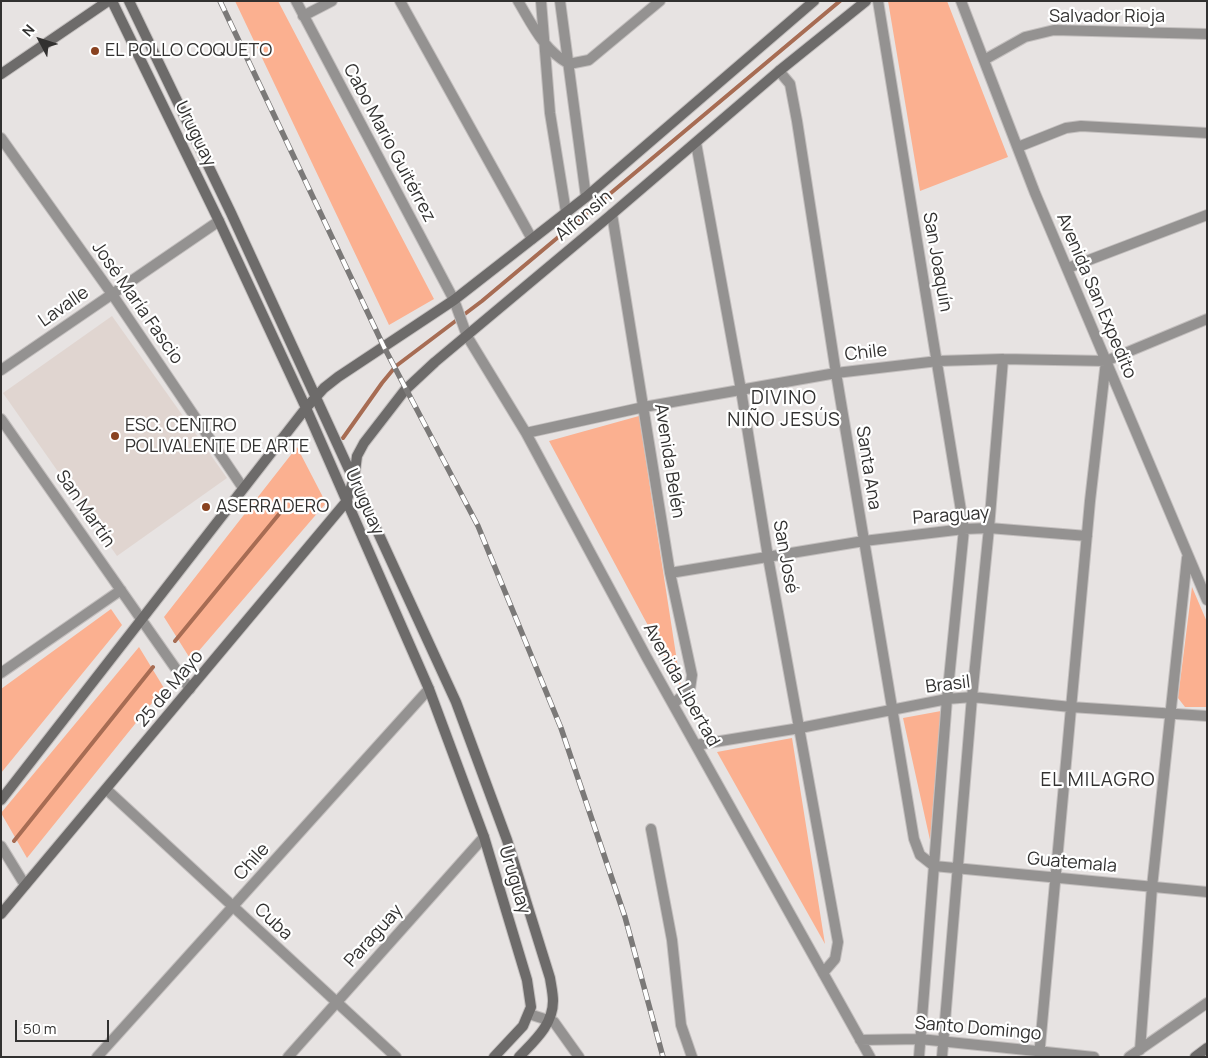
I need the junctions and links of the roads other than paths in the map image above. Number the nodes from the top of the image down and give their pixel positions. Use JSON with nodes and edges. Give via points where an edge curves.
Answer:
{"nodes":[{"id":1,"x":108,"y":1,"type":"edge"},
{"id":2,"x":112,"y":1,"type":"edge"},
{"id":3,"x":128,"y":1,"type":"edge"},
{"id":4,"x":296,"y":1,"type":"edge"},
{"id":5,"x":332,"y":1,"type":"edge"},
{"id":6,"x":400,"y":1,"type":"edge"},
{"id":7,"x":518,"y":1,"type":"edge"},
{"id":8,"x":541,"y":1,"type":"edge"},
{"id":9,"x":560,"y":1,"type":"edge"},
{"id":10,"x":660,"y":1,"type":"edge"},
{"id":11,"x":814,"y":1,"type":"edge"},
{"id":12,"x":866,"y":1,"type":"edge"},
{"id":13,"x":878,"y":1,"type":"edge"},
{"id":14,"x":961,"y":1,"type":"edge"},
{"id":15,"x":802,"y":5,"type":"edge"},
{"id":16,"x":303,"y":16,"type":"junction"},
{"id":17,"x":1207,"y":34,"type":"edge"},
{"id":18,"x":543,"y":42,"type":"junction"},
{"id":19,"x":984,"y":60,"type":"junction"},
{"id":20,"x":568,"y":64,"type":"junction"},
{"id":21,"x":780,"y":71,"type":"junction"},
{"id":22,"x":1,"y":74,"type":"edge"},
{"id":23,"x":1207,"y":133,"type":"edge"},
{"id":24,"x":1,"y":138,"type":"edge"},
{"id":25,"x":696,"y":143,"type":"junction"},
{"id":26,"x":1018,"y":147,"type":"junction"},
{"id":27,"x":586,"y":196,"type":"junction"},
{"id":28,"x":566,"y":212,"type":"junction"},
{"id":29,"x":612,"y":214,"type":"junction"},
{"id":30,"x":1207,"y":214,"type":"edge"},
{"id":31,"x":219,"y":221,"type":"junction"},
{"id":32,"x":532,"y":238,"type":"junction"},
{"id":33,"x":1068,"y":268,"type":"junction"},
{"id":34,"x":112,"y":294,"type":"junction"},
{"id":35,"x":454,"y":300,"type":"junction"},
{"id":36,"x":458,"y":311,"type":"joint"},
{"id":37,"x":1207,"y":318,"type":"edge"},
{"id":38,"x":465,"y":332,"type":"junction"},
{"id":39,"x":1003,"y":359,"type":"junction"},
{"id":40,"x":938,"y":361,"type":"junction"},
{"id":41,"x":1106,"y":361,"type":"junction"},
{"id":42,"x":1,"y":370,"type":"edge"},
{"id":43,"x":836,"y":373,"type":"junction"},
{"id":44,"x":741,"y":390,"type":"junction"},
{"id":45,"x":315,"y":398,"type":"junction"},
{"id":46,"x":644,"y":407,"type":"junction"},
{"id":47,"x":306,"y":408,"type":"junction"},
{"id":48,"x":1,"y":419,"type":"edge"},
{"id":49,"x":526,"y":433,"type":"junction"},
{"id":50,"x":354,"y":479,"type":"junction"},
{"id":51,"x":243,"y":488,"type":"junction"},
{"id":52,"x":346,"y":502,"type":"junction"},
{"id":53,"x":989,"y":528,"type":"junction"},
{"id":54,"x":964,"y":529,"type":"junction"},
{"id":55,"x":1087,"y":536,"type":"junction"},
{"id":56,"x":864,"y":541,"type":"junction"},
{"id":57,"x":1188,"y":556,"type":"junction"},
{"id":58,"x":768,"y":557,"type":"junction"},
{"id":59,"x":670,"y":572,"type":"junction"},
{"id":60,"x":1202,"y":578,"type":"edge"},
{"id":61,"x":122,"y":590,"type":"junction"},
{"id":62,"x":1207,"y":600,"type":"edge"},
{"id":63,"x":142,"y":619,"type":"junction"},
{"id":64,"x":1,"y":673,"type":"edge"},
{"id":65,"x":190,"y":689,"type":"junction"},
{"id":66,"x":429,"y":689,"type":"junction"},
{"id":67,"x":972,"y":697,"type":"junction"},
{"id":68,"x":948,"y":699,"type":"junction"},
{"id":69,"x":673,"y":704,"type":"junction"},
{"id":70,"x":1071,"y":707,"type":"junction"},
{"id":71,"x":893,"y":711,"type":"junction"},
{"id":72,"x":1171,"y":715,"type":"junction"},
{"id":73,"x":1207,"y":716,"type":"edge"},
{"id":74,"x":800,"y":728,"type":"junction"},
{"id":75,"x":696,"y":745,"type":"junction"},
{"id":76,"x":107,"y":790,"type":"junction"},
{"id":77,"x":1,"y":800,"type":"edge"},
{"id":78,"x":651,"y":829,"type":"dead end"},
{"id":79,"x":484,"y":837,"type":"junction"},
{"id":80,"x":1,"y":846,"type":"edge"},
{"id":81,"x":934,"y":866,"type":"junction"},
{"id":82,"x":958,"y":868,"type":"junction"},
{"id":83,"x":1056,"y":878,"type":"junction"},
{"id":84,"x":25,"y":885,"type":"junction"},
{"id":85,"x":1152,"y":886,"type":"junction"},
{"id":86,"x":1207,"y":892,"type":"edge"},
{"id":87,"x":233,"y":907,"type":"junction"},
{"id":88,"x":1,"y":914,"type":"edge"},
{"id":89,"x":823,"y":974,"type":"junction"},
{"id":90,"x":336,"y":1003,"type":"junction"},
{"id":91,"x":1207,"y":1003,"type":"edge"},
{"id":92,"x":529,"y":1014,"type":"junction"},
{"id":93,"x":549,"y":1021,"type":"junction"},
{"id":94,"x":920,"y":1039,"type":"junction"},
{"id":95,"x":860,"y":1040,"type":"junction"},
{"id":96,"x":943,"y":1040,"type":"junction"},
{"id":97,"x":1207,"y":1048,"type":"edge"},
{"id":98,"x":1140,"y":1050,"type":"junction"},
{"id":99,"x":1039,"y":1054,"type":"edge"},
{"id":100,"x":97,"y":1057,"type":"edge"},
{"id":101,"x":288,"y":1057,"type":"edge"},
{"id":102,"x":396,"y":1057,"type":"edge"},
{"id":103,"x":494,"y":1057,"type":"edge"},
{"id":104,"x":519,"y":1057,"type":"edge"},
{"id":105,"x":579,"y":1057,"type":"edge"},
{"id":106,"x":692,"y":1057,"type":"edge"},
{"id":107,"x":870,"y":1057,"type":"edge"},
{"id":108,"x":919,"y":1057,"type":"edge"},
{"id":109,"x":942,"y":1057,"type":"edge"},
{"id":110,"x":1094,"y":1057,"type":"edge"},
{"id":111,"x":1129,"y":1057,"type":"edge"},
{"id":112,"x":1195,"y":1057,"type":"edge"}],
"edges":[{"from":1,"to":22,"type":"street"},
{"from":2,"to":31,"type":"street","name":"Uruguay"},
{"from":3,"to":45,"type":"street","name":"Uruguay","via":[[231,213]]},
{"from":4,"to":16,"type":"street","name":"Cabo Mario Guitérrez"},
{"from":5,"to":16,"type":"street"},
{"from":6,"to":32,"type":"street"},
{"from":7,"to":18,"type":"street"},
{"from":8,"to":18,"type":"street"},
{"from":9,"to":20,"type":"street"},
{"from":10,"to":20,"type":"street","via":[[589,60]]},
{"from":11,"to":15,"type":"street","name":"Alfonsín"},
{"from":12,"to":21,"type":"street","name":"Alfonsín"},
{"from":13,"to":40,"type":"street","name":"San Joaquín"},
{"from":14,"to":19,"type":"street","name":"Avenida San Expedito"},
{"from":15,"to":27,"type":"street","name":"Alfonsín"},
{"from":16,"to":35,"type":"street","name":"Cabo Mario Guitérrez"},
{"from":17,"to":19,"type":"street","name":"Salvador Rioja","via":[[1054,30],[1025,37]]},
{"from":18,"to":20,"type":"street","via":[[555,56]]},
{"from":18,"to":28,"type":"street","via":[[550,113]]},
{"from":19,"to":26,"type":"street","name":"Avenida San Expedito"},
{"from":20,"to":27,"type":"street"},
{"from":21,"to":25,"type":"street","name":"Alfonsín"},
{"from":21,"to":43,"type":"street","name":"Santa Ana","via":[[790,84],[797,121]]},
{"from":23,"to":26,"type":"street","via":[[1081,126],[1066,128]]},
{"from":24,"to":34,"type":"street","name":"José María Fascio"},
{"from":25,"to":29,"type":"street","name":"Alfonsín"},
{"from":25,"to":44,"type":"street","name":"San José"},
{"from":26,"to":33,"type":"street","name":"Avenida San Expedito"},
{"from":27,"to":28,"type":"street","name":"Alfonsín"},
{"from":28,"to":32,"type":"street","name":"Alfonsín"},
{"from":29,"to":38,"type":"street","name":"Alfonsín"},
{"from":29,"to":46,"type":"street","name":"Avenida Belén"},
{"from":30,"to":33,"type":"street"},
{"from":31,"to":34,"type":"street","name":"Lavalle"},
{"from":31,"to":47,"type":"street","name":"Uruguay"},
{"from":32,"to":35,"type":"street","name":"Alfonsín"},
{"from":33,"to":41,"type":"street","name":"Avenida San Expedito"},
{"from":34,"to":42,"type":"street","name":"Lavalle"},
{"from":34,"to":51,"type":"street","name":"José María Fascio"},
{"from":35,"to":36,"type":"street","name":"Cabo Mario Guitérrez"},
{"from":35,"to":45,"type":"street","name":"Alfonsín","via":[[338,378]]},
{"from":36,"to":38,"type":"street","name":"Avenida Libertad"},
{"from":37,"to":41,"type":"street","name":"Chile"},
{"from":38,"to":49,"type":"street","name":"Avenida Libertad"},
{"from":38,"to":50,"type":"street","name":"Alfonsín","via":[[392,405],[360,450]]},
{"from":39,"to":40,"type":"street","name":"Chile"},
{"from":39,"to":41,"type":"street","name":"Chile"},
{"from":39,"to":53,"type":"street"},
{"from":40,"to":43,"type":"street","name":"Chile"},
{"from":40,"to":54,"type":"street","name":"San Joaquín"},
{"from":41,"to":55,"type":"street"},
{"from":41,"to":57,"type":"street","name":"Avenida San Expedito"},
{"from":43,"to":44,"type":"street","name":"Chile"},
{"from":43,"to":56,"type":"street","name":"Santa Ana"},
{"from":44,"to":46,"type":"street","name":"Chile"},
{"from":44,"to":58,"type":"street","name":"San José"},
{"from":45,"to":47,"type":"street"},
{"from":45,"to":50,"type":"street","name":"Uruguay"},
{"from":46,"to":49,"type":"street","name":"Chile"},
{"from":46,"to":59,"type":"street","name":"Avenida Belén"},
{"from":47,"to":51,"type":"street"},
{"from":47,"to":52,"type":"street","name":"Uruguay"},
{"from":48,"to":61,"type":"street","name":"San Martín"},
{"from":49,"to":69,"type":"street","name":"Avenida Libertad"},
{"from":50,"to":52,"type":"street","name":"25 de Mayo"},
{"from":50,"to":93,"type":"street","name":"Uruguay","via":[[456,702],[507,840],[550,978],[553,1001]]},
{"from":51,"to":63,"type":"street"},
{"from":52,"to":65,"type":"street","name":"25 de Mayo"},
{"from":52,"to":66,"type":"street","name":"Uruguay"},
{"from":53,"to":54,"type":"street","name":"Paraguay"},
{"from":53,"to":55,"type":"street","name":"Paraguay"},
{"from":53,"to":67,"type":"street"},
{"from":54,"to":56,"type":"street","name":"Paraguay"},
{"from":54,"to":68,"type":"street","name":"San Joaquín"},
{"from":55,"to":70,"type":"street"},
{"from":56,"to":58,"type":"street","name":"Paraguay"},
{"from":56,"to":71,"type":"street","name":"Santa Ana"},
{"from":57,"to":60,"type":"street","name":"Avenida San Expedito"},
{"from":57,"to":72,"type":"street"},
{"from":58,"to":59,"type":"street","name":"Paraguay"},
{"from":58,"to":74,"type":"street","name":"San José"},
{"from":59,"to":69,"type":"street","name":"Avenida Belén","via":[[692,675],[690,688]]},
{"from":60,"to":62,"type":"street","name":"Avenida San Expedito"},
{"from":61,"to":63,"type":"street","name":"San Martín"},
{"from":61,"to":64,"type":"street"},
{"from":63,"to":65,"type":"street","name":"San Martín"},
{"from":63,"to":77,"type":"street"},
{"from":65,"to":76,"type":"street","name":"25 de Mayo"},
{"from":66,"to":79,"type":"street","name":"Uruguay"},
{"from":66,"to":87,"type":"street","name":"Chile"},
{"from":67,"to":68,"type":"street","name":"Brasil"},
{"from":67,"to":70,"type":"street","name":"Brasil"},
{"from":67,"to":82,"type":"street"},
{"from":68,"to":71,"type":"street","name":"Brasil"},
{"from":68,"to":81,"type":"street","name":"San Joaquín"},
{"from":69,"to":75,"type":"street","name":"Avenida Libertad"},
{"from":70,"to":72,"type":"street","name":"Brasil"},
{"from":70,"to":83,"type":"street"},
{"from":71,"to":74,"type":"street","name":"Brasil"},
{"from":71,"to":81,"type":"street","name":"Santa Ana","via":[[914,839],[920,855]]},
{"from":72,"to":73,"type":"street","name":"Brasil"},
{"from":72,"to":85,"type":"street"},
{"from":74,"to":75,"type":"street","name":"Brasil"},
{"from":74,"to":89,"type":"street","name":"San José","via":[[838,942],[835,959]]},
{"from":75,"to":89,"type":"street","name":"Avenida Libertad"},
{"from":76,"to":84,"type":"street","name":"25 de Mayo"},
{"from":76,"to":87,"type":"street","name":"Cuba"},
{"from":78,"to":106,"type":"street","via":[[672,940],[681,1025]]},
{"from":79,"to":90,"type":"street","name":"Paraguay"},
{"from":79,"to":92,"type":"street","name":"Uruguay","via":[[527,980]]},
{"from":80,"to":84,"type":"street"},
{"from":81,"to":82,"type":"street","name":"Guatemala"},
{"from":81,"to":94,"type":"street","name":"San Joaquín"},
{"from":82,"to":83,"type":"street","name":"Guatemala"},
{"from":82,"to":96,"type":"street"},
{"from":83,"to":85,"type":"street","name":"Guatemala"},
{"from":83,"to":99,"type":"street"},
{"from":84,"to":88,"type":"street","name":"25 de Mayo"},
{"from":85,"to":86,"type":"street","name":"Guatemala"},
{"from":85,"to":98,"type":"street"},
{"from":87,"to":90,"type":"street","name":"Cuba"},
{"from":87,"to":100,"type":"street","name":"Chile"},
{"from":89,"to":95,"type":"street","name":"Avenida Libertad"},
{"from":90,"to":101,"type":"street","name":"Paraguay"},
{"from":90,"to":102,"type":"street","name":"Cuba"},
{"from":91,"to":98,"type":"street"},
{"from":92,"to":93,"type":"street"},
{"from":92,"to":103,"type":"street","via":[[523,1026]]},
{"from":93,"to":104,"type":"street"},
{"from":93,"to":105,"type":"street","via":[[554,1022]]},
{"from":94,"to":95,"type":"street","name":"Santo Domingo"},
{"from":94,"to":96,"type":"street","name":"Santo Domingo"},
{"from":94,"to":108,"type":"street","name":"San Joaquín"},
{"from":95,"to":107,"type":"street","name":"Avenida Libertad"},
{"from":96,"to":99,"type":"street","name":"Santo Domingo"},
{"from":96,"to":109,"type":"street"},
{"from":97,"to":112,"type":"street"},
{"from":98,"to":111,"type":"street"},
{"from":99,"to":110,"type":"street","name":"Santo Domingo"}]}
